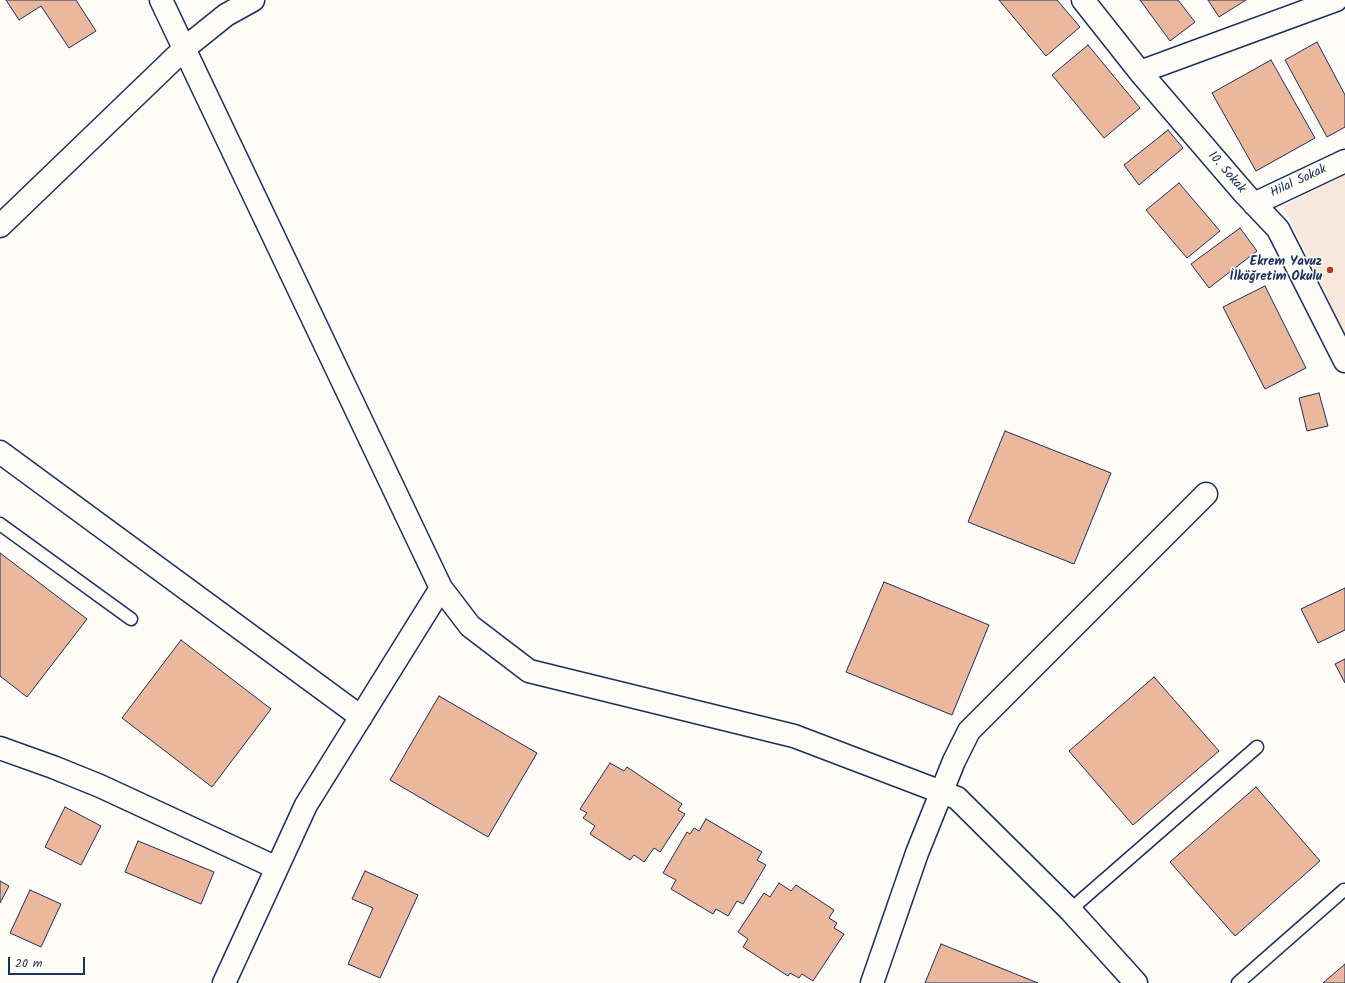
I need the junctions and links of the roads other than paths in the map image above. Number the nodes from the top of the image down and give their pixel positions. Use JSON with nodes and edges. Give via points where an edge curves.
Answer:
{"nodes":[{"id":1,"x":161,"y":0,"type":"edge"},
{"id":2,"x":253,"y":0,"type":"edge"},
{"id":3,"x":1083,"y":0,"type":"edge"},
{"id":4,"x":1336,"y":0,"type":"edge"},
{"id":5,"x":185,"y":48,"type":"junction"},
{"id":6,"x":1140,"y":72,"type":"junction"},
{"id":7,"x":1345,"y":161,"type":"edge"},
{"id":8,"x":1254,"y":204,"type":"junction"},
{"id":9,"x":0,"y":226,"type":"edge"},
{"id":10,"x":1345,"y":361,"type":"edge"},
{"id":11,"x":0,"y":452,"type":"edge"},
{"id":12,"x":1206,"y":494,"type":"dead end"},
{"id":13,"x":0,"y":524,"type":"edge"},
{"id":14,"x":442,"y":588,"type":"junction"},
{"id":15,"x":131,"y":619,"type":"dead end"},
{"id":16,"x":361,"y":717,"type":"junction"},
{"id":17,"x":1257,"y":747,"type":"dead end"},
{"id":18,"x":0,"y":748,"type":"edge"},
{"id":19,"x":941,"y":792,"type":"junction"},
{"id":20,"x":277,"y":868,"type":"junction"},
{"id":21,"x":1344,"y":890,"type":"dead end"},
{"id":22,"x":1070,"y":910,"type":"junction"},
{"id":23,"x":224,"y":983,"type":"edge"},
{"id":24,"x":872,"y":983,"type":"edge"},
{"id":25,"x":1136,"y":983,"type":"edge"},
{"id":26,"x":1238,"y":983,"type":"edge"}],
"edges":[{"from":1,"to":5,"type":"street"},
{"from":2,"to":5,"type":"street","via":[[226,15]]},
{"from":3,"to":6,"type":"street","name":"10. Sokak"},
{"from":4,"to":6,"type":"street"},
{"from":5,"to":9,"type":"street"},
{"from":5,"to":14,"type":"street","via":[[202,89]]},
{"from":6,"to":8,"type":"street","name":"10. Sokak"},
{"from":7,"to":8,"type":"street","name":"Hilal Sokak"},
{"from":8,"to":10,"type":"street","name":"10. Sokak","via":[[1278,228]]},
{"from":11,"to":16,"type":"street"},
{"from":12,"to":19,"type":"street","via":[[969,731]]},
{"from":13,"to":15,"type":"lane"},
{"from":14,"to":16,"type":"street"},
{"from":14,"to":19,"type":"street","via":[[470,626],[529,671],[794,736]]},
{"from":16,"to":20,"type":"street","via":[[306,806]]},
{"from":17,"to":22,"type":"lane"},
{"from":18,"to":20,"type":"street","via":[[100,786]]},
{"from":19,"to":22,"type":"street","via":[[957,798]]},
{"from":19,"to":24,"type":"street"},
{"from":20,"to":23,"type":"street"},
{"from":21,"to":26,"type":"lane"},
{"from":22,"to":25,"type":"street"}]}
